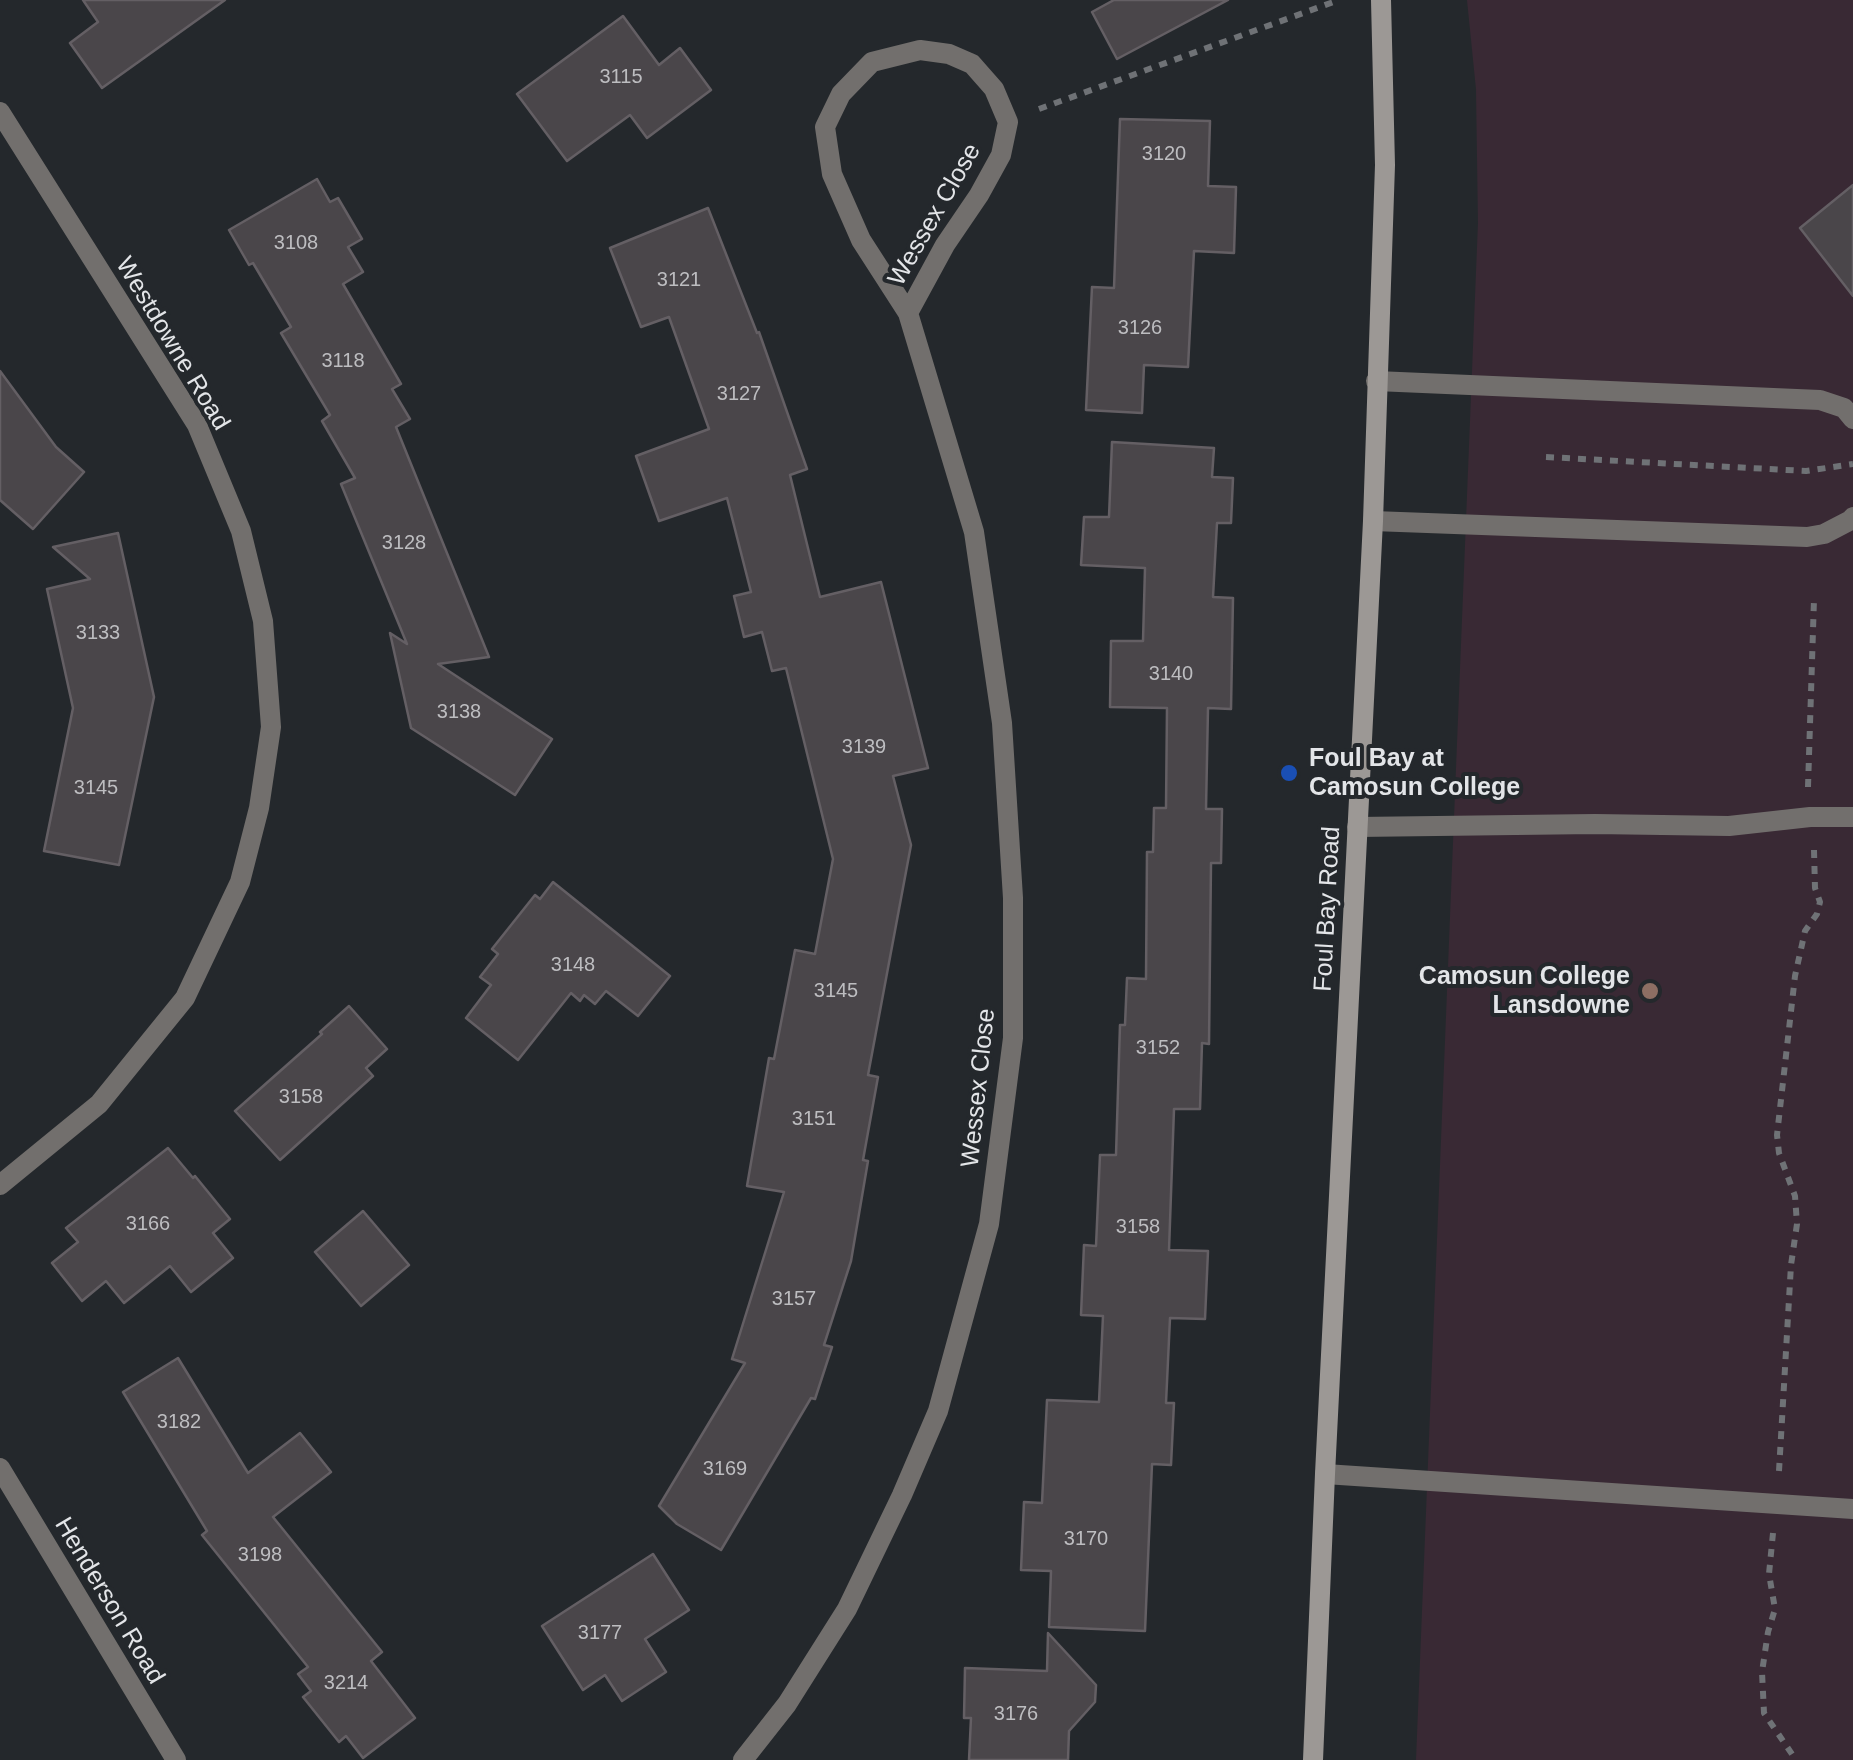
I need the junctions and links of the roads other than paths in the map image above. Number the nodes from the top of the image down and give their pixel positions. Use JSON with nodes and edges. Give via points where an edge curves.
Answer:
{"nodes":[{"id":1,"x":1381,"y":0,"type":"edge"},
{"id":2,"x":0,"y":112,"type":"edge"},
{"id":3,"x":908,"y":313,"type":"junction"},
{"id":4,"x":1376,"y":381,"type":"junction"},
{"id":5,"x":1853,"y":419,"type":"edge"},
{"id":6,"x":1853,"y":517,"type":"edge"},
{"id":7,"x":1372,"y":521,"type":"junction"},
{"id":8,"x":1853,"y":817,"type":"edge"},
{"id":9,"x":1357,"y":827,"type":"junction"},
{"id":10,"x":0,"y":1185,"type":"edge"},
{"id":11,"x":0,"y":1468,"type":"edge"},
{"id":12,"x":1325,"y":1474,"type":"junction"},
{"id":13,"x":1853,"y":1508,"type":"edge"},
{"id":14,"x":176,"y":1760,"type":"edge"},
{"id":15,"x":743,"y":1760,"type":"edge"},
{"id":16,"x":1313,"y":1760,"type":"edge"}],
"edges":[{"from":1,"to":4,"type":"main road","name":"Foul Bay Road","via":[[1384,165]]},
{"from":2,"to":10,"type":"street","name":"Westdowne Road","via":[[197,425],[246,549],[263,620],[271,727],[240,882],[185,998],[99,1104]]},
{"from":3,"to":3,"type":"street","name":"Wessex Close","via":[[1001,155],[1008,122],[972,64],[920,50],[872,62],[842,94],[825,127],[832,174],[861,240]]},
{"from":3,"to":15,"type":"street","name":"Wessex Close","via":[[974,532],[991,646],[1012,878],[1013,1038],[989,1224],[938,1411],[847,1609]]},
{"from":4,"to":5,"type":"street","via":[[1820,400],[1844,408]]},
{"from":4,"to":7,"type":"main road","name":"Foul Bay Road"},
{"from":6,"to":7,"type":"street","via":[[1806,537]]},
{"from":7,"to":9,"type":"main road","name":"Foul Bay Road"},
{"from":8,"to":9,"type":"street","via":[[1729,826]]},
{"from":9,"to":12,"type":"main road","name":"Foul Bay Road"},
{"from":11,"to":14,"type":"street","name":"Henderson Road"},
{"from":12,"to":13,"type":"street"},
{"from":12,"to":16,"type":"main road","name":"Foul Bay Road"}]}
